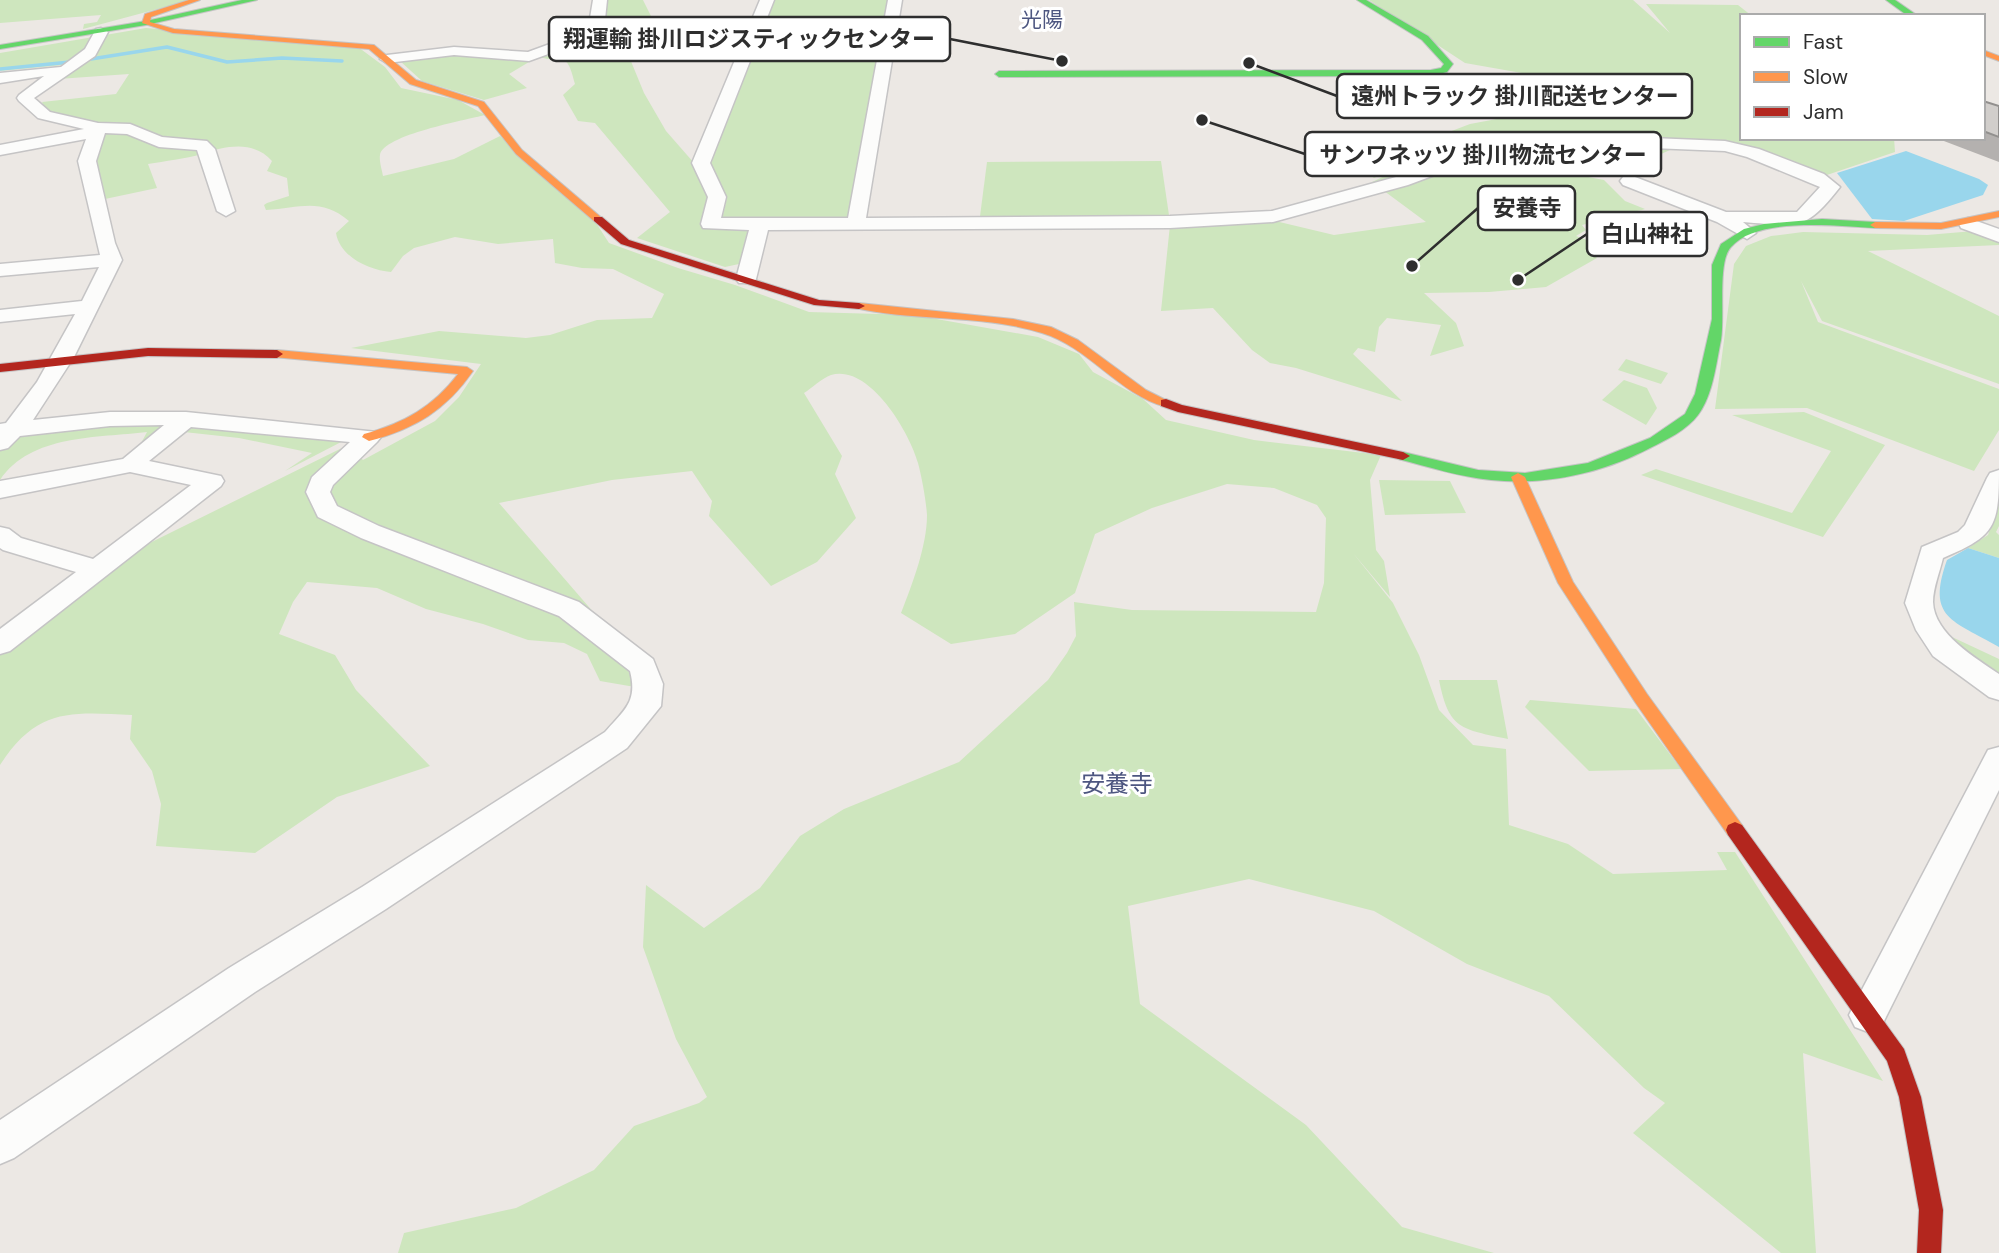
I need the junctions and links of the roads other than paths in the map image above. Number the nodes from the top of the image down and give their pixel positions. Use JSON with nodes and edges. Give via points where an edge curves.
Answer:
{"nodes":[{"id":1,"x":196,"y":0,"type":"edge"},
{"id":2,"x":253,"y":0,"type":"edge"},
{"id":3,"x":600,"y":0,"type":"edge"},
{"id":4,"x":767,"y":0,"type":"edge"},
{"id":5,"x":895,"y":0,"type":"edge"},
{"id":6,"x":1361,"y":0,"type":"edge"},
{"id":7,"x":1890,"y":0,"type":"edge"},
{"id":8,"x":1911,"y":14,"type":"edge"},
{"id":9,"x":146,"y":23,"type":"junction"},
{"id":10,"x":102,"y":32,"type":"junction"},
{"id":11,"x":0,"y":47,"type":"edge"},
{"id":12,"x":387,"y":59,"type":"junction"},
{"id":13,"x":66,"y":68,"type":"junction"},
{"id":14,"x":999,"y":74,"type":"dead end"},
{"id":15,"x":0,"y":78,"type":"edge"},
{"id":16,"x":98,"y":130,"type":"junction"},
{"id":17,"x":0,"y":150,"type":"edge"},
{"id":18,"x":1629,"y":181,"type":"dead end"},
{"id":19,"x":226,"y":211,"type":"dead end"},
{"id":20,"x":1999,"y":214,"type":"edge"},
{"id":21,"x":1724,"y":218,"type":"junction"},
{"id":22,"x":760,"y":223,"type":"junction"},
{"id":23,"x":856,"y":223,"type":"junction"},
{"id":24,"x":1969,"y":224,"type":"junction"},
{"id":25,"x":1747,"y":233,"type":"junction"},
{"id":26,"x":1999,"y":236,"type":"edge"},
{"id":27,"x":112,"y":260,"type":"junction"},
{"id":28,"x":0,"y":270,"type":"edge"},
{"id":29,"x":746,"y":279,"type":"junction"},
{"id":30,"x":90,"y":306,"type":"junction"},
{"id":31,"x":0,"y":316,"type":"edge"},
{"id":32,"x":60,"y":361,"type":"junction"},
{"id":33,"x":0,"y":368,"type":"edge"},
{"id":34,"x":186,"y":419,"type":"junction"},
{"id":35,"x":5,"y":435,"type":"edge"},
{"id":36,"x":369,"y":437,"type":"junction"},
{"id":37,"x":130,"y":465,"type":"junction"},
{"id":38,"x":1518,"y":478,"type":"junction"},
{"id":39,"x":1999,"y":478,"type":"edge"},
{"id":40,"x":0,"y":490,"type":"edge"},
{"id":41,"x":4,"y":543,"type":"edge"},
{"id":42,"x":97,"y":569,"type":"junction"},
{"id":43,"x":0,"y":645,"type":"edge"},
{"id":44,"x":1999,"y":689,"type":"edge"},
{"id":45,"x":1999,"y":759,"type":"edge"},
{"id":46,"x":1868,"y":1015,"type":"junction"},
{"id":47,"x":0,"y":1144,"type":"edge"},
{"id":48,"x":1929,"y":1253,"type":"edge"}],
"edges":[{"from":1,"to":9,"type":"street","via":[[148,16]]},
{"from":2,"to":9,"type":"street"},
{"from":3,"to":12,"type":"street","via":[[593,33],[534,56],[454,51]]},
{"from":4,"to":22,"type":"street","via":[[701,163],[717,197],[709,224]]},
{"from":5,"to":23,"type":"street"},
{"from":6,"to":14,"type":"street","via":[[1425,38],[1450,64],[1431,73]]},
{"from":7,"to":8,"type":"street"},
{"from":9,"to":10,"type":"street"},
{"from":9,"to":12,"type":"street","via":[[173,31],[363,45]]},
{"from":10,"to":11,"type":"street"},
{"from":10,"to":13,"type":"street","via":[[100,42]]},
{"from":12,"to":29,"type":"street","via":[[420,85],[481,104],[519,152],[619,240]]},
{"from":13,"to":15,"type":"street"},
{"from":13,"to":16,"type":"street","via":[[25,98],[44,115]]},
{"from":16,"to":17,"type":"street"},
{"from":16,"to":19,"type":"street","via":[[130,129],[159,142],[201,145],[207,149]]},
{"from":16,"to":27,"type":"street","via":[[87,161]]},
{"from":18,"to":21,"type":"street"},
{"from":20,"to":24,"type":"street"},
{"from":21,"to":23,"type":"street","via":[[1804,215],[1831,187],[1808,174],[1725,146],[1525,140],[1402,181],[1273,216],[1170,222]]},
{"from":21,"to":25,"type":"street"},
{"from":22,"to":23,"type":"street"},
{"from":22,"to":29,"type":"street"},
{"from":24,"to":25,"type":"street","via":[[1797,225]]},
{"from":24,"to":26,"type":"street"},
{"from":25,"to":38,"type":"street","via":[[1721,251],[1716,269],[1718,318],[1694,412],[1666,435],[1627,454],[1577,470]]},
{"from":27,"to":28,"type":"street"},
{"from":27,"to":30,"type":"street"},
{"from":29,"to":38,"type":"street","via":[[818,303],[1047,330],[1074,343],[1142,393],[1178,408]]},
{"from":30,"to":31,"type":"street"},
{"from":30,"to":32,"type":"street"},
{"from":32,"to":33,"type":"street"},
{"from":32,"to":35,"type":"street"},
{"from":32,"to":36,"type":"street","via":[[194,351],[348,358],[467,372],[433,412],[417,423]]},
{"from":34,"to":35,"type":"street","via":[[75,422]]},
{"from":34,"to":36,"type":"street"},
{"from":34,"to":37,"type":"street"},
{"from":36,"to":47,"type":"street","via":[[321,482],[318,492],[327,510],[370,532],[569,609],[643,666],[648,684],[646,706],[607,747],[242,980]]},
{"from":37,"to":40,"type":"street"},
{"from":37,"to":42,"type":"street","via":[[212,481]]},
{"from":38,"to":46,"type":"street","via":[[1566,583],[1641,698]]},
{"from":39,"to":44,"type":"street","via":[[1977,529],[1931,553],[1919,603],[1943,649]]},
{"from":41,"to":42,"type":"street"},
{"from":42,"to":43,"type":"street"},
{"from":45,"to":46,"type":"street"},
{"from":46,"to":48,"type":"street","via":[[1896,1056],[1910,1097],[1931,1210]]}]}
